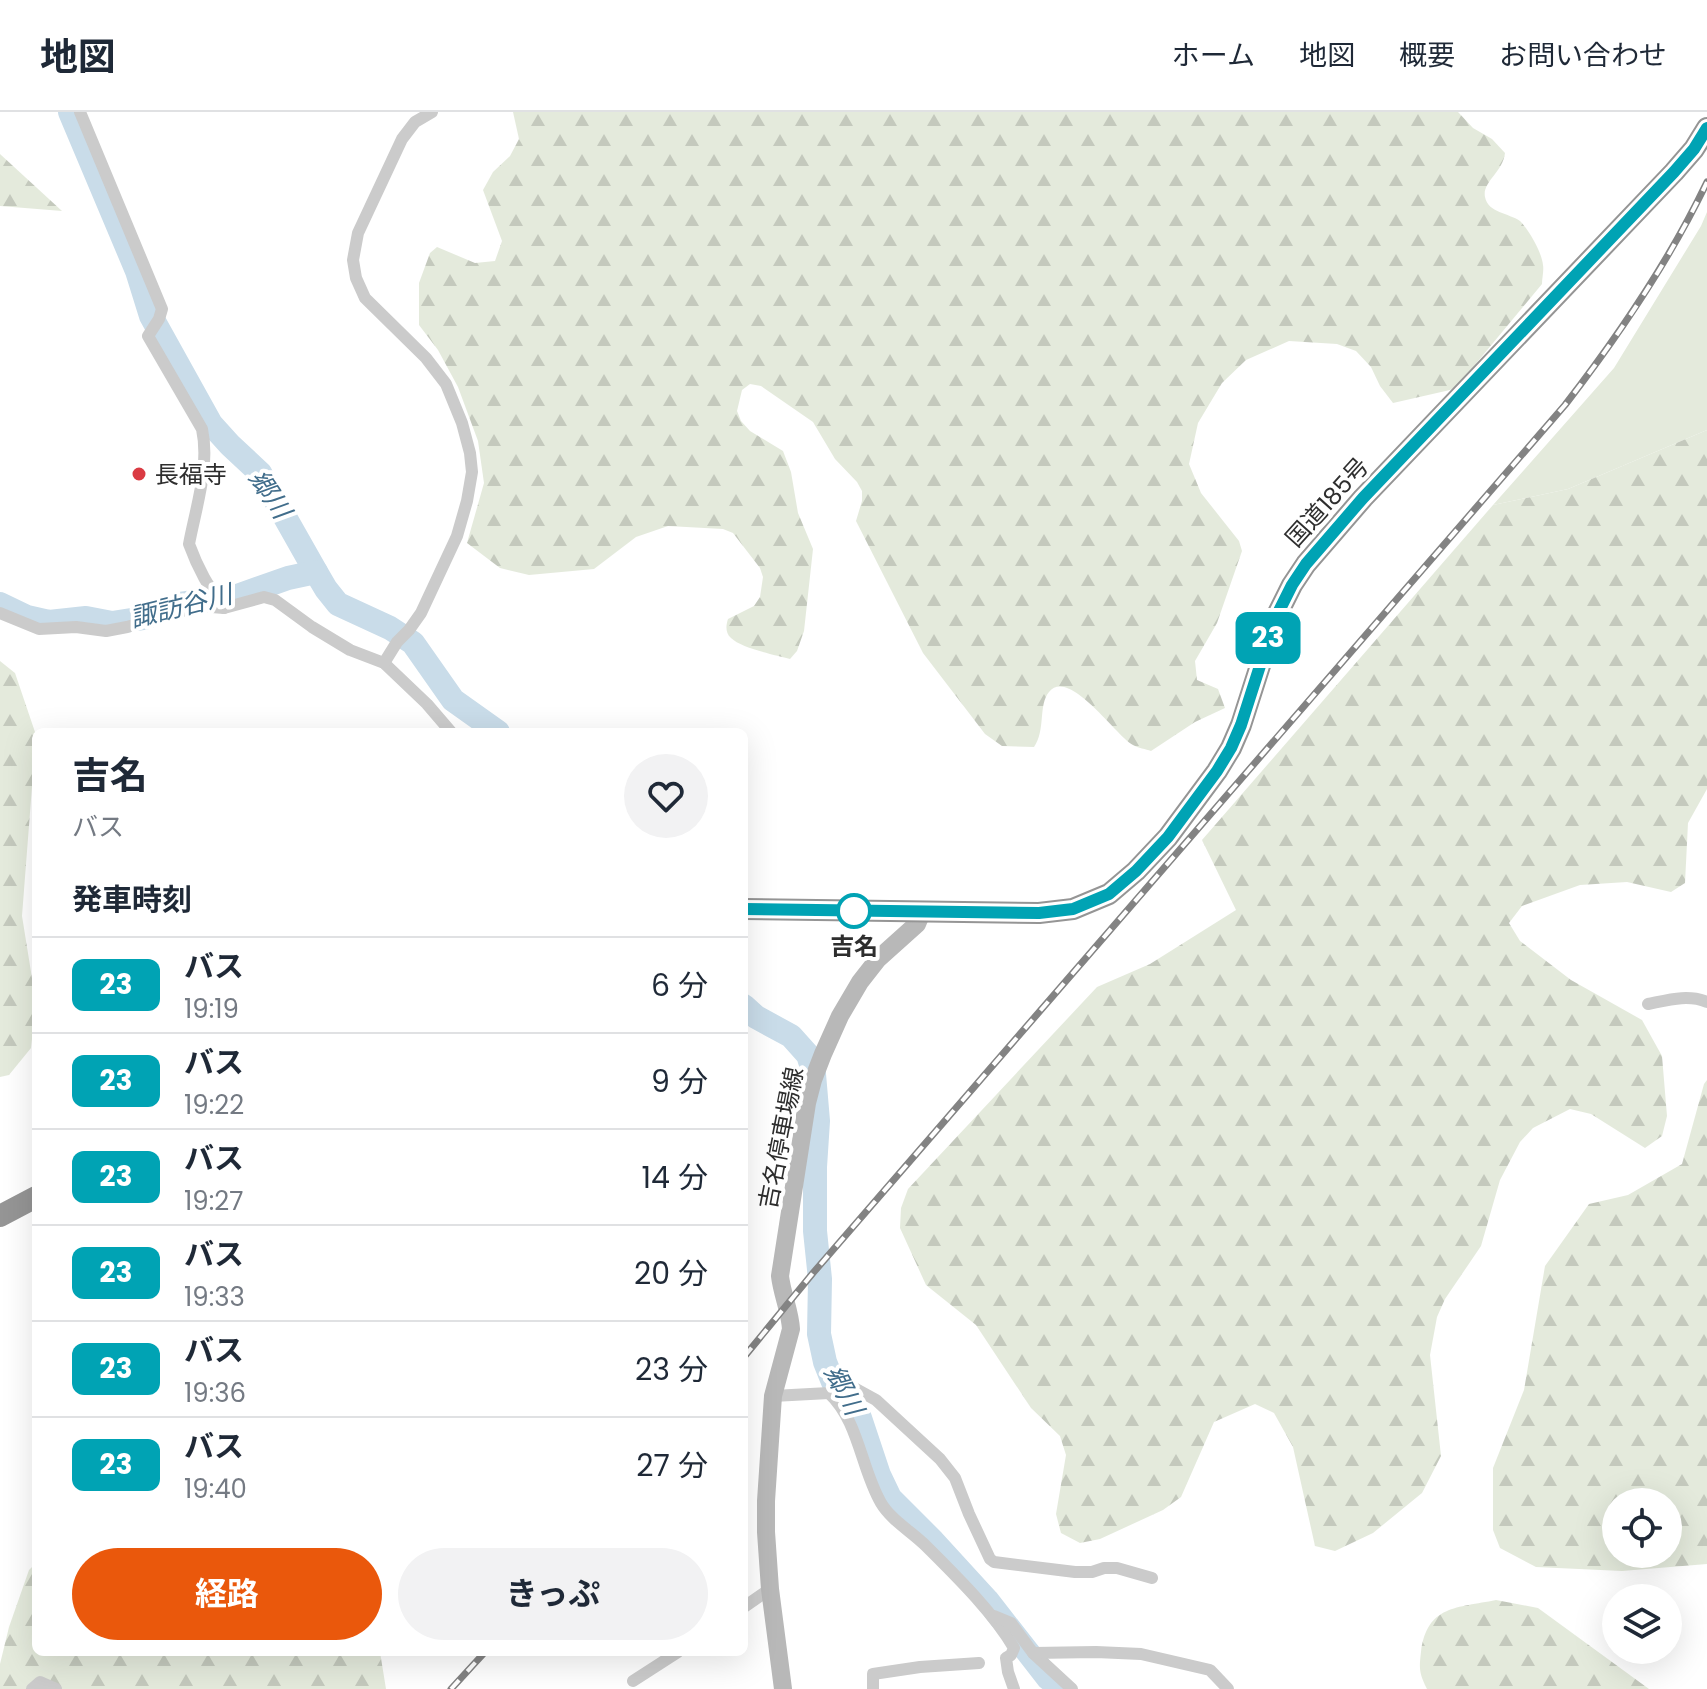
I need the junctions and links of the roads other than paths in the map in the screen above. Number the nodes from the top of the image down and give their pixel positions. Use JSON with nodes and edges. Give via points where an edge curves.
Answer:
{"nodes":[{"id":1,"x":80,"y":112,"type":"edge"},
{"id":2,"x":432,"y":112,"type":"edge"},
{"id":3,"x":1707,"y":128,"type":"edge"},
{"id":4,"x":219,"y":602,"type":"junction"},
{"id":5,"x":0,"y":613,"type":"edge"},
{"id":6,"x":384,"y":663,"type":"junction"},
{"id":7,"x":448,"y":728,"type":"edge"},
{"id":8,"x":748,"y":909,"type":"edge"},
{"id":9,"x":922,"y":912,"type":"junction"},
{"id":10,"x":1707,"y":1002,"type":"edge"},
{"id":11,"x":1648,"y":1004,"type":"dead end"},
{"id":12,"x":32,"y":1199,"type":"edge"},
{"id":13,"x":0,"y":1216,"type":"edge"},
{"id":14,"x":834,"y":1390,"type":"junction"},
{"id":15,"x":773,"y":1396,"type":"junction"},
{"id":16,"x":1152,"y":1578,"type":"dead end"},
{"id":17,"x":770,"y":1589,"type":"junction"},
{"id":18,"x":748,"y":1604,"type":"edge"},
{"id":19,"x":998,"y":1618,"type":"junction"},
{"id":20,"x":1033,"y":1653,"type":"junction"},
{"id":21,"x":672,"y":1656,"type":"edge"},
{"id":22,"x":979,"y":1663,"type":"dead end"},
{"id":23,"x":633,"y":1681,"type":"dead end"},
{"id":24,"x":32,"y":1689,"type":"edge"},
{"id":25,"x":56,"y":1689,"type":"edge"},
{"id":26,"x":783,"y":1689,"type":"edge"},
{"id":27,"x":873,"y":1689,"type":"edge"},
{"id":28,"x":1014,"y":1689,"type":"edge"},
{"id":29,"x":1072,"y":1689,"type":"edge"},
{"id":30,"x":1228,"y":1689,"type":"edge"}],
"edges":[{"from":1,"to":4,"type":"street","via":[[162,309],[148,336],[202,429],[204,468],[189,544]]},
{"from":2,"to":6,"type":"street","via":[[402,139],[358,233],[353,260],[365,298],[446,384],[462,423],[472,472],[457,536],[421,613]]},
{"from":3,"to":9,"type":"highway","name":"国道185号","via":[[1674,172],[1306,564],[1275,619],[1231,748],[1168,837],[1136,871],[1109,894],[1060,912]]},
{"from":4,"to":5,"type":"street","via":[[106,631],[39,629]]},
{"from":4,"to":6,"type":"street","via":[[275,600],[350,650]]},
{"from":6,"to":7,"type":"street"},
{"from":8,"to":9,"type":"highway","name":"国道185号"},
{"from":9,"to":15,"type":"main road","name":"吉名停車場線","via":[[917,924],[860,982],[815,1074],[780,1276],[791,1329]]},
{"from":10,"to":11,"type":"street","via":[[1682,998]]},
{"from":12,"to":13,"type":"highway"},
{"from":14,"to":15,"type":"street"},
{"from":14,"to":16,"type":"street","via":[[845,1383],[876,1400],[940,1459],[955,1478],[994,1562],[1075,1572],[1117,1568]]},
{"from":14,"to":19,"type":"street","via":[[884,1508]]},
{"from":15,"to":17,"type":"main road","name":"吉名停車場線","via":[[766,1501]]},
{"from":17,"to":18,"type":"street"},
{"from":17,"to":26,"type":"main road","name":"吉名停車場線"},
{"from":19,"to":20,"type":"street","via":[[1011,1623]]},
{"from":19,"to":28,"type":"street","via":[[1014,1648],[1006,1658]]},
{"from":20,"to":29,"type":"street"},
{"from":20,"to":30,"type":"street","via":[[1141,1654],[1210,1670]]},
{"from":21,"to":23,"type":"street"},
{"from":22,"to":27,"type":"street","via":[[873,1674]]},
{"from":24,"to":25,"type":"street","via":[[40,1682]]}]}
